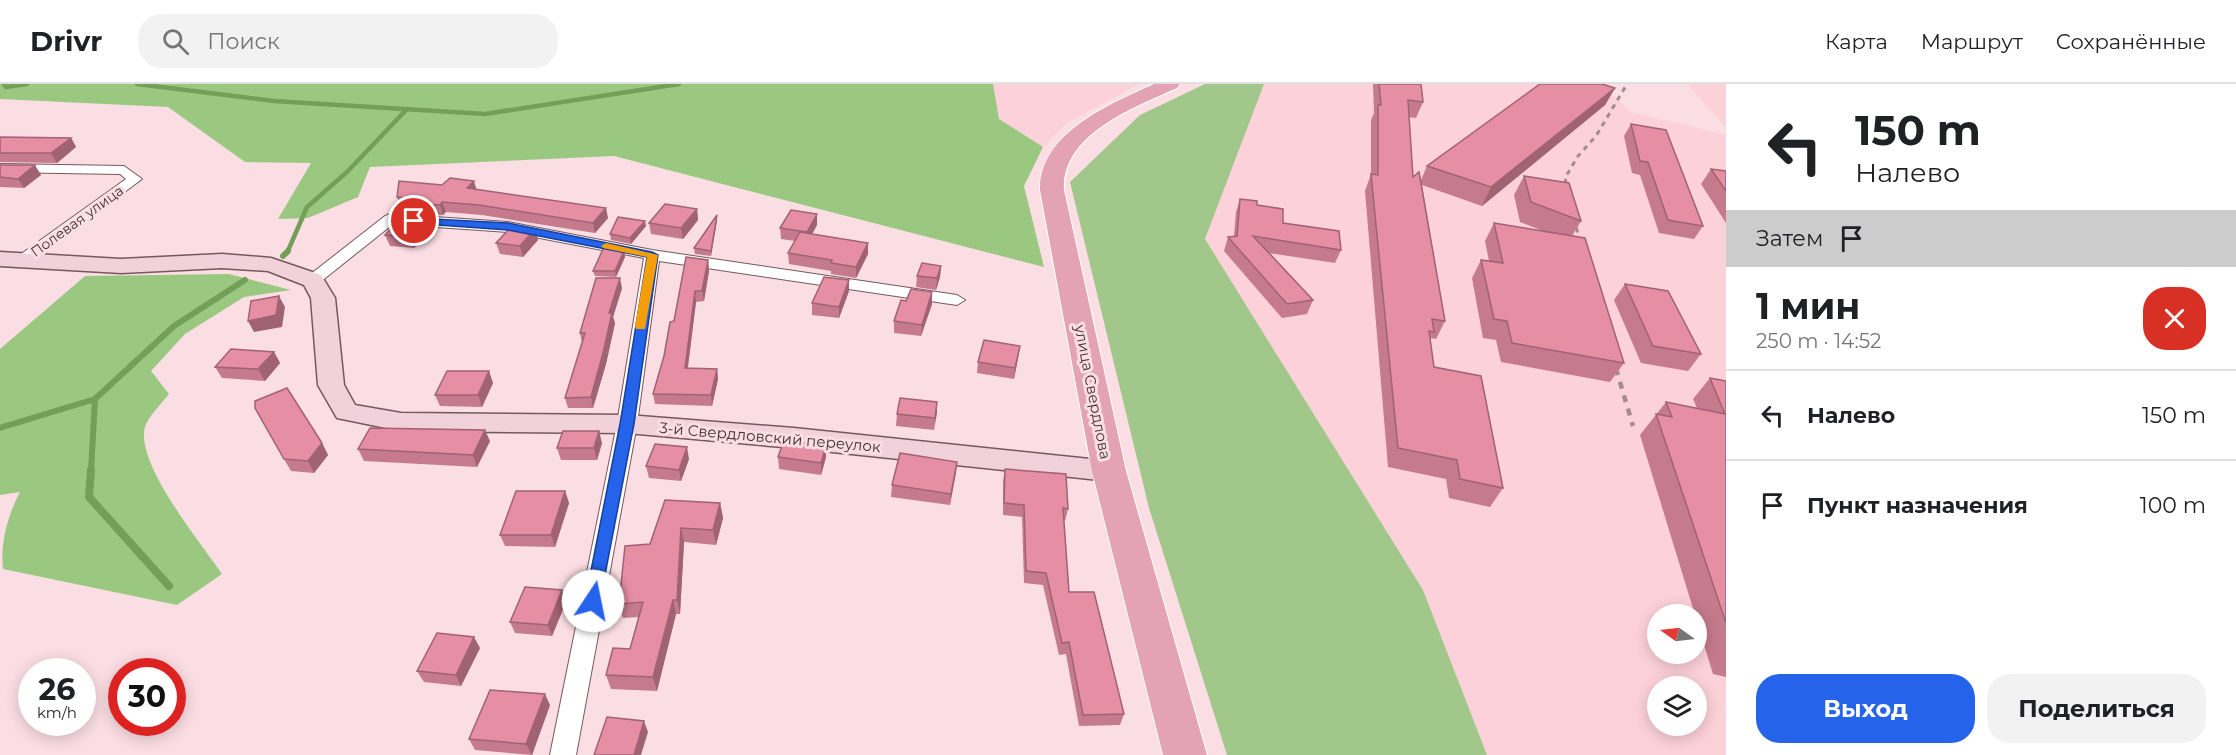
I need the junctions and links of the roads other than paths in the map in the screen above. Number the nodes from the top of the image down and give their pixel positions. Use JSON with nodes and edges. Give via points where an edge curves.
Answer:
{"nodes":[{"id":1,"x":1170,"y":84,"type":"edge"},
{"id":2,"x":0,"y":168,"type":"edge"},
{"id":3,"x":652,"y":255,"type":"junction"},
{"id":4,"x":11,"y":259,"type":"edge"},
{"id":5,"x":313,"y":280,"type":"junction"},
{"id":6,"x":957,"y":300,"type":"dead end"},
{"id":7,"x":627,"y":424,"type":"junction"},
{"id":8,"x":1109,"y":471,"type":"junction"},
{"id":9,"x":563,"y":755,"type":"edge"},
{"id":10,"x":1185,"y":755,"type":"edge"}],
"edges":[{"from":1,"to":8,"type":"main road","name":"улица Свердлова","via":[[1102,119],[1066,150],[1053,175],[1056,216]]},
{"from":2,"to":4,"type":"street","name":"Полевая улица","via":[[124,170],[135,179]]},
{"from":3,"to":5,"type":"street","via":[[508,227],[390,219]]},
{"from":3,"to":6,"type":"street"},
{"from":3,"to":7,"type":"street"},
{"from":4,"to":5,"type":"main road","via":[[120,266],[222,261],[271,265]]},
{"from":5,"to":7,"type":"main road","name":"3-й Свердловский переулок","via":[[323,298],[331,385],[346,412],[400,422]]},
{"from":7,"to":8,"type":"main road","name":"3-й Свердловский переулок"},
{"from":7,"to":9,"type":"street"},
{"from":8,"to":10,"type":"main road","name":"улица Свердлова"}]}
